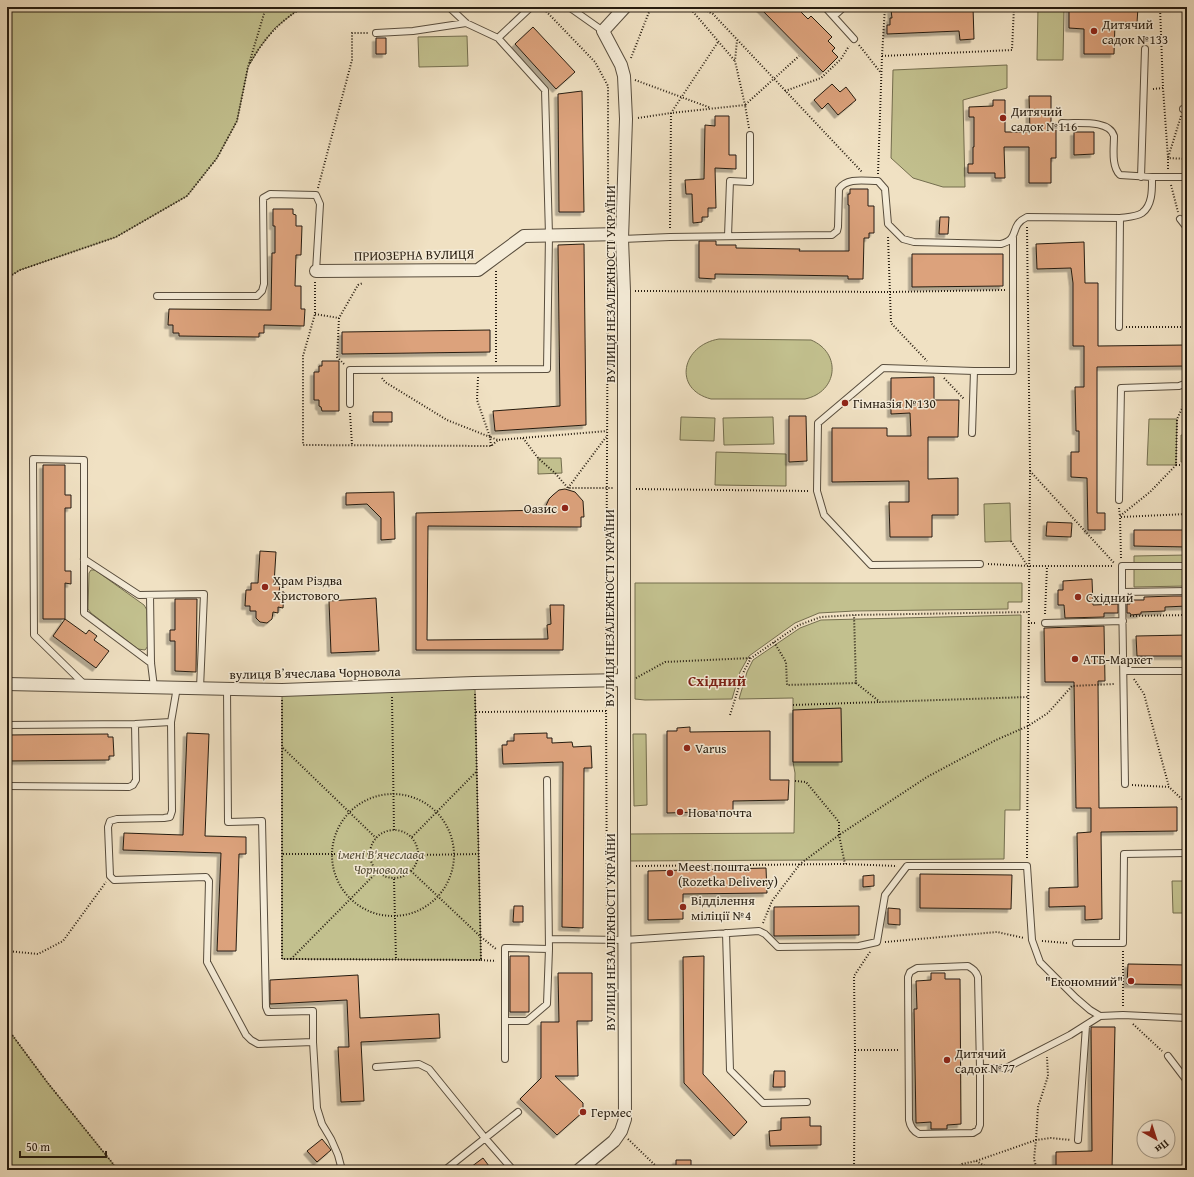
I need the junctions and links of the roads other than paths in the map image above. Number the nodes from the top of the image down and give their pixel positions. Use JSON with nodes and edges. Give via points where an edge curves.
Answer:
{"nodes":[{"id":1,"x":449,"y":7,"type":"edge"},
{"id":2,"x":531,"y":7,"type":"edge"},
{"id":3,"x":569,"y":7,"type":"edge"},
{"id":4,"x":626,"y":7,"type":"edge"},
{"id":5,"x":826,"y":7,"type":"edge"},
{"id":6,"x":844,"y":7,"type":"edge"},
{"id":7,"x":834,"y":16,"type":"junction"},
{"id":8,"x":466,"y":23,"type":"junction"},
{"id":9,"x":603,"y":31,"type":"junction"},
{"id":10,"x":376,"y":32,"type":"road end"},
{"id":11,"x":498,"y":38,"type":"junction"},
{"id":12,"x":854,"y":39,"type":"road end"},
{"id":13,"x":1145,"y":49,"type":"dead end"},
{"id":14,"x":1062,"y":123,"type":"dead end"},
{"id":15,"x":750,"y":135,"type":"road end"},
{"id":16,"x":1141,"y":177,"type":"junction"},
{"id":17,"x":1152,"y":177,"type":"junction"},
{"id":18,"x":1187,"y":177,"type":"edge"},
{"id":19,"x":1120,"y":218,"type":"junction"},
{"id":20,"x":1180,"y":219,"type":"road end"},
{"id":21,"x":1187,"y":228,"type":"edge"},
{"id":22,"x":549,"y":235,"type":"junction"},
{"id":23,"x":622,"y":236,"type":"junction"},
{"id":24,"x":728,"y":236,"type":"junction"},
{"id":25,"x":1013,"y":238,"type":"junction"},
{"id":26,"x":316,"y":271,"type":"joint"},
{"id":27,"x":157,"y":296,"type":"dead end"},
{"id":28,"x":1119,"y":327,"type":"road end"},
{"id":29,"x":974,"y":371,"type":"junction"},
{"id":30,"x":1187,"y":383,"type":"edge"},
{"id":31,"x":350,"y":404,"type":"road end"},
{"id":32,"x":972,"y":433,"type":"dead end"},
{"id":33,"x":1119,"y":500,"type":"dead end"},
{"id":34,"x":84,"y":559,"type":"junction"},
{"id":35,"x":980,"y":564,"type":"road end"},
{"id":36,"x":1187,"y":566,"type":"edge"},
{"id":37,"x":1187,"y":591,"type":"edge"},
{"id":38,"x":1122,"y":592,"type":"junction"},
{"id":39,"x":150,"y":595,"type":"junction"},
{"id":40,"x":1122,"y":618,"type":"junction"},
{"id":41,"x":1045,"y":622,"type":"road end"},
{"id":42,"x":151,"y":663,"type":"junction"},
{"id":43,"x":1126,"y":671,"type":"junction"},
{"id":44,"x":1187,"y":671,"type":"edge"},
{"id":45,"x":629,"y":679,"type":"junction"},
{"id":46,"x":7,"y":684,"type":"edge"},
{"id":47,"x":85,"y":685,"type":"junction"},
{"id":48,"x":154,"y":687,"type":"junction"},
{"id":49,"x":177,"y":687,"type":"junction"},
{"id":50,"x":200,"y":688,"type":"junction"},
{"id":51,"x":227,"y":688,"type":"junction"},
{"id":52,"x":171,"y":722,"type":"junction"},
{"id":53,"x":7,"y":724,"type":"edge"},
{"id":54,"x":135,"y":724,"type":"junction"},
{"id":55,"x":547,"y":780,"type":"dead end"},
{"id":56,"x":1125,"y":784,"type":"road end"},
{"id":57,"x":7,"y":786,"type":"edge"},
{"id":58,"x":1187,"y":853,"type":"edge"},
{"id":59,"x":726,"y":933,"type":"junction"},
{"id":60,"x":550,"y":939,"type":"junction"},
{"id":61,"x":625,"y":940,"type":"junction"},
{"id":62,"x":1076,"y":943,"type":"road end"},
{"id":63,"x":549,"y":949,"type":"junction"},
{"id":64,"x":1100,"y":1016,"type":"junction"},
{"id":65,"x":1187,"y":1018,"type":"edge"},
{"id":66,"x":505,"y":1021,"type":"junction"},
{"id":67,"x":1086,"y":1026,"type":"junction"},
{"id":68,"x":313,"y":1042,"type":"junction"},
{"id":69,"x":1168,"y":1056,"type":"road end"},
{"id":70,"x":505,"y":1059,"type":"dead end"},
{"id":71,"x":376,"y":1067,"type":"dead end"},
{"id":72,"x":980,"y":1068,"type":"junction"},
{"id":73,"x":1187,"y":1081,"type":"edge"},
{"id":74,"x":807,"y":1102,"type":"dead end"},
{"id":75,"x":518,"y":1112,"type":"dead end"},
{"id":76,"x":485,"y":1138,"type":"junction"},
{"id":77,"x":1078,"y":1140,"type":"road end"},
{"id":78,"x":342,"y":1170,"type":"edge"},
{"id":79,"x":446,"y":1170,"type":"edge"},
{"id":80,"x":513,"y":1170,"type":"edge"},
{"id":81,"x":579,"y":1170,"type":"edge"}],
"edges":[{"from":1,"to":8,"type":"lane"},
{"from":2,"to":11,"type":"lane"},
{"from":3,"to":9,"type":"lane"},
{"from":4,"to":9,"type":"street"},
{"from":5,"to":7,"type":"lane"},
{"from":6,"to":7,"type":"lane"},
{"from":7,"to":12,"type":"lane"},
{"from":8,"to":10,"type":"lane","via":[[413,31]]},
{"from":8,"to":11,"type":"lane"},
{"from":9,"to":23,"type":"street","name":"ВУЛИЦЯ НЕЗАЛЕЖНОСТІ УКРАЇНИ","via":[[624,76],[626,119]]},
{"from":11,"to":22,"type":"lane","via":[[545,90]]},
{"from":13,"to":16,"type":"lane"},
{"from":14,"to":16,"type":"lane","via":[[1104,125],[1109,128],[1114,136],[1117,172],[1120,175]]},
{"from":15,"to":24,"type":"lane","via":[[750,182],[730,181]]},
{"from":16,"to":17,"type":"lane"},
{"from":17,"to":18,"type":"lane"},
{"from":17,"to":19,"type":"lane","via":[[1148,205],[1142,213]]},
{"from":19,"to":25,"type":"lane","via":[[1027,217],[1015,226]]},
{"from":19,"to":28,"type":"lane"},
{"from":20,"to":21,"type":"lane"},
{"from":22,"to":23,"type":"street","name":"ПРИОЗЕРНА ВУЛИЦЯ"},
{"from":22,"to":26,"type":"street","name":"ПРИОЗЕРНА ВУЛИЦЯ","via":[[524,236],[478,270]]},
{"from":22,"to":31,"type":"lane","via":[[547,369],[350,370]]},
{"from":23,"to":24,"type":"lane"},
{"from":23,"to":45,"type":"street","name":"ВУЛИЦЯ НЕЗАЛЕЖНОСТІ УКРАЇНИ","via":[[623,488]]},
{"from":24,"to":25,"type":"lane","via":[[832,235],[838,227],[839,189],[842,185],[847,182],[878,181],[885,189],[888,224],[904,240],[1001,244]]},
{"from":25,"to":29,"type":"lane","via":[[1013,371]]},
{"from":26,"to":27,"type":"lane","via":[[320,204],[316,195],[270,194],[263,198],[264,284],[257,296]]},
{"from":29,"to":32,"type":"lane"},
{"from":29,"to":35,"type":"lane","via":[[882,368],[818,423],[817,491],[824,515],[871,565]]},
{"from":30,"to":33,"type":"lane","via":[[1179,386],[1121,388]]},
{"from":34,"to":39,"type":"lane","via":[[139,595]]},
{"from":34,"to":42,"type":"lane","via":[[84,613]]},
{"from":34,"to":47,"type":"lane","via":[[84,460],[33,459],[34,635]]},
{"from":36,"to":38,"type":"lane","via":[[1122,566]]},
{"from":37,"to":38,"type":"lane"},
{"from":38,"to":40,"type":"lane"},
{"from":39,"to":42,"type":"lane"},
{"from":39,"to":50,"type":"lane","via":[[204,594]]},
{"from":40,"to":41,"type":"lane"},
{"from":40,"to":43,"type":"lane"},
{"from":42,"to":48,"type":"lane"},
{"from":43,"to":44,"type":"lane"},
{"from":43,"to":56,"type":"lane"},
{"from":45,"to":51,"type":"street","name":"вулиця Вʼячеслава Чорновола","via":[[282,690]]},
{"from":45,"to":61,"type":"street","name":"ВУЛИЦЯ НЕЗАЛЕЖНОСТІ УКРАЇНИ","via":[[624,866]]},
{"from":46,"to":47,"type":"street","name":"вулиця Вʼячеслава Чорновола"},
{"from":47,"to":48,"type":"street","name":"вулиця Вʼячеслава Чорновола"},
{"from":48,"to":49,"type":"street","name":"вулиця Вʼячеслава Чорновола"},
{"from":49,"to":50,"type":"street","name":"вулиця Вʼячеслава Чорновола"},
{"from":49,"to":52,"type":"lane"},
{"from":50,"to":51,"type":"street","name":"вулиця Вʼячеслава Чорновола"},
{"from":51,"to":68,"type":"lane","via":[[228,822],[262,821],[266,1007],[268,1012],[313,1011]]},
{"from":52,"to":54,"type":"lane"},
{"from":52,"to":68,"type":"lane","via":[[170,817],[110,821],[110,876],[114,880],[206,877],[209,881],[207,962],[246,1035],[258,1044]]},
{"from":53,"to":54,"type":"lane"},
{"from":54,"to":57,"type":"lane","via":[[136,780],[129,787]]},
{"from":55,"to":60,"type":"lane"},
{"from":58,"to":62,"type":"lane","via":[[1124,854],[1124,943]]},
{"from":59,"to":61,"type":"lane"},
{"from":59,"to":64,"type":"lane","via":[[759,931],[778,947],[859,946],[877,942],[885,895],[906,866],[1027,866],[1032,940],[1040,962],[1076,998]]},
{"from":59,"to":74,"type":"lane","via":[[730,1070],[763,1103]]},
{"from":60,"to":61,"type":"lane"},
{"from":60,"to":63,"type":"lane"},
{"from":61,"to":81,"type":"street","name":"ВУЛИЦЯ НЕЗАЛЕЖНОСТІ УКРАЇНИ","via":[[625,1119],[614,1141]]},
{"from":63,"to":66,"type":"lane","via":[[547,1004],[527,1021]]},
{"from":63,"to":66,"type":"lane","via":[[505,948]]},
{"from":64,"to":65,"type":"lane"},
{"from":64,"to":67,"type":"lane"},
{"from":66,"to":70,"type":"lane"},
{"from":67,"to":72,"type":"lane","via":[[1006,1068]]},
{"from":67,"to":77,"type":"lane"},
{"from":68,"to":78,"type":"lane","via":[[317,1108]]},
{"from":69,"to":73,"type":"lane"},
{"from":71,"to":76,"type":"lane","via":[[419,1064],[429,1069]]},
{"from":72,"to":72,"type":"lane","via":[[978,977],[974,970],[968,966],[917,968],[910,972],[909,1120],[912,1129],[918,1134],[973,1133],[978,1130]]},
{"from":75,"to":76,"type":"lane"},
{"from":76,"to":79,"type":"lane"},
{"from":76,"to":80,"type":"lane"}]}
